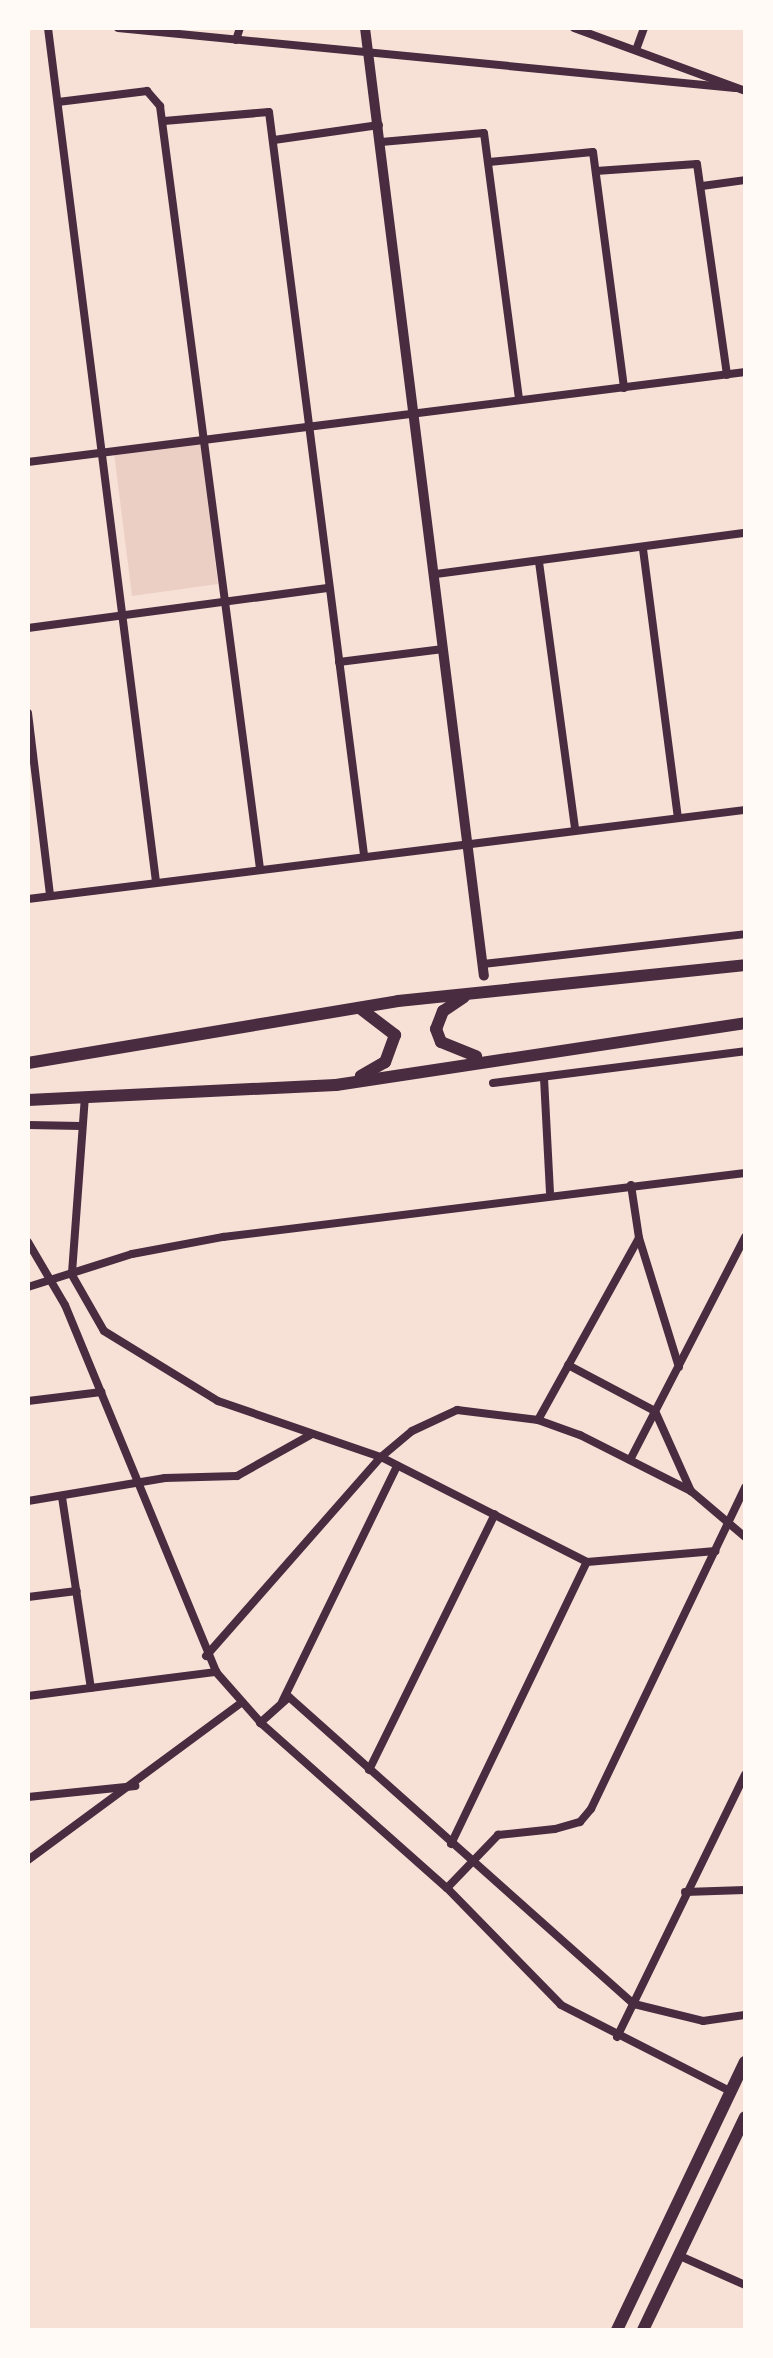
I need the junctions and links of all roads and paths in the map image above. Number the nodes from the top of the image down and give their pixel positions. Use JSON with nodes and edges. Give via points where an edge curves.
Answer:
{"nodes":[{"id":1,"x":48,"y":28,"type":"edge"},
{"id":2,"x":118,"y":28,"type":"edge"},
{"id":3,"x":240,"y":28,"type":"edge"},
{"id":4,"x":365,"y":28,"type":"edge"},
{"id":5,"x":574,"y":28,"type":"edge"},
{"id":6,"x":644,"y":28,"type":"edge"},
{"id":7,"x":134,"y":29,"type":"edge"},
{"id":8,"x":236,"y":40,"type":"junction"},
{"id":9,"x":636,"y":50,"type":"junction"},
{"id":10,"x":370,"y":56,"type":"junction"},
{"id":11,"x":735,"y":88,"type":"junction"},
{"id":12,"x":745,"y":91,"type":"edge"},
{"id":13,"x":58,"y":102,"type":"junction"},
{"id":14,"x":164,"y":121,"type":"junction"},
{"id":15,"x":379,"y":125,"type":"junction"},
{"id":16,"x":274,"y":140,"type":"junction"},
{"id":17,"x":381,"y":142,"type":"junction"},
{"id":18,"x":489,"y":162,"type":"junction"},
{"id":19,"x":596,"y":171,"type":"junction"},
{"id":20,"x":745,"y":180,"type":"edge"},
{"id":21,"x":702,"y":186,"type":"junction"},
{"id":22,"x":745,"y":372,"type":"edge"},
{"id":23,"x":727,"y":375,"type":"junction"},
{"id":24,"x":624,"y":388,"type":"junction"},
{"id":25,"x":519,"y":400,"type":"junction"},
{"id":26,"x":411,"y":414,"type":"junction"},
{"id":27,"x":307,"y":428,"type":"junction"},
{"id":28,"x":205,"y":440,"type":"junction"},
{"id":29,"x":102,"y":453,"type":"junction"},
{"id":30,"x":28,"y":462,"type":"edge"},
{"id":31,"x":745,"y":535,"type":"edge"},
{"id":32,"x":643,"y":549,"type":"junction"},
{"id":33,"x":539,"y":562,"type":"junction"},
{"id":34,"x":436,"y":574,"type":"junction"},
{"id":35,"x":329,"y":588,"type":"junction"},
{"id":36,"x":226,"y":601,"type":"junction"},
{"id":37,"x":121,"y":615,"type":"junction"},
{"id":38,"x":28,"y":628,"type":"edge"},
{"id":39,"x":443,"y":649,"type":"junction"},
{"id":40,"x":339,"y":662,"type":"junction"},
{"id":41,"x":28,"y":713,"type":"edge"},
{"id":42,"x":745,"y":810,"type":"edge"},
{"id":43,"x":678,"y":818,"type":"junction"},
{"id":44,"x":575,"y":829,"type":"junction"},
{"id":45,"x":467,"y":842,"type":"junction"},
{"id":46,"x":364,"y":855,"type":"junction"},
{"id":47,"x":260,"y":869,"type":"junction"},
{"id":48,"x":156,"y":882,"type":"junction"},
{"id":49,"x":50,"y":896,"type":"junction"},
{"id":50,"x":28,"y":899,"type":"edge"},
{"id":51,"x":745,"y":934,"type":"edge"},
{"id":52,"x":483,"y":964,"type":"junction"},
{"id":53,"x":745,"y":965,"type":"edge"},
{"id":54,"x":484,"y":976,"type":"dead end"},
{"id":55,"x":466,"y":995,"type":"junction"},
{"id":56,"x":358,"y":1008,"type":"junction"},
{"id":57,"x":745,"y":1023,"type":"edge"},
{"id":58,"x":745,"y":1051,"type":"edge"},
{"id":59,"x":484,"y":1057,"type":"junction"},
{"id":60,"x":28,"y":1063,"type":"edge"},
{"id":61,"x":544,"y":1078,"type":"junction"},
{"id":62,"x":493,"y":1083,"type":"dead end"},
{"id":63,"x":336,"y":1085,"type":"junction"},
{"id":64,"x":85,"y":1095,"type":"junction"},
{"id":65,"x":28,"y":1100,"type":"edge"},
{"id":66,"x":28,"y":1125,"type":"edge"},
{"id":67,"x":81,"y":1126,"type":"junction"},
{"id":68,"x":745,"y":1173,"type":"edge"},
{"id":69,"x":631,"y":1185,"type":"junction"},
{"id":70,"x":550,"y":1192,"type":"junction"},
{"id":71,"x":745,"y":1237,"type":"edge"},
{"id":72,"x":639,"y":1238,"type":"junction"},
{"id":73,"x":28,"y":1242,"type":"edge"},
{"id":74,"x":72,"y":1275,"type":"junction"},
{"id":75,"x":55,"y":1283,"type":"junction"},
{"id":76,"x":28,"y":1287,"type":"edge"},
{"id":77,"x":568,"y":1365,"type":"junction"},
{"id":78,"x":679,"y":1367,"type":"junction"},
{"id":79,"x":101,"y":1392,"type":"junction"},
{"id":80,"x":28,"y":1401,"type":"edge"},
{"id":81,"x":655,"y":1411,"type":"junction"},
{"id":82,"x":538,"y":1420,"type":"junction"},
{"id":83,"x":310,"y":1435,"type":"junction"},
{"id":84,"x":381,"y":1457,"type":"junction"},
{"id":85,"x":630,"y":1460,"type":"junction"},
{"id":86,"x":397,"y":1466,"type":"junction"},
{"id":87,"x":138,"y":1487,"type":"junction"},
{"id":88,"x":745,"y":1487,"type":"edge"},
{"id":89,"x":691,"y":1491,"type":"junction"},
{"id":90,"x":62,"y":1497,"type":"junction"},
{"id":91,"x":28,"y":1501,"type":"edge"},
{"id":92,"x":495,"y":1514,"type":"junction"},
{"id":93,"x":727,"y":1523,"type":"junction"},
{"id":94,"x":745,"y":1537,"type":"edge"},
{"id":95,"x":716,"y":1551,"type":"junction"},
{"id":96,"x":587,"y":1562,"type":"junction"},
{"id":97,"x":77,"y":1591,"type":"junction"},
{"id":98,"x":28,"y":1597,"type":"edge"},
{"id":99,"x":206,"y":1656,"type":"junction"},
{"id":100,"x":216,"y":1672,"type":"junction"},
{"id":101,"x":91,"y":1688,"type":"junction"},
{"id":102,"x":28,"y":1696,"type":"edge"},
{"id":103,"x":242,"y":1702,"type":"junction"},
{"id":104,"x":280,"y":1705,"type":"junction"},
{"id":105,"x":260,"y":1723,"type":"junction"},
{"id":106,"x":369,"y":1770,"type":"junction"},
{"id":107,"x":745,"y":1775,"type":"edge"},
{"id":108,"x":139,"y":1785,"type":"junction"},
{"id":109,"x":28,"y":1797,"type":"edge"},
{"id":110,"x":451,"y":1844,"type":"junction"},
{"id":111,"x":28,"y":1860,"type":"edge"},
{"id":112,"x":472,"y":1862,"type":"junction"},
{"id":113,"x":447,"y":1888,"type":"junction"},
{"id":114,"x":745,"y":1890,"type":"edge"},
{"id":115,"x":685,"y":1892,"type":"junction"},
{"id":116,"x":634,"y":2004,"type":"junction"},
{"id":117,"x":745,"y":2015,"type":"edge"},
{"id":118,"x":617,"y":2037,"type":"junction"},
{"id":119,"x":745,"y":2062,"type":"edge"},
{"id":120,"x":730,"y":2091,"type":"junction"},
{"id":121,"x":745,"y":2117,"type":"edge"},
{"id":122,"x":680,"y":2256,"type":"junction"},
{"id":123,"x":745,"y":2285,"type":"edge"},
{"id":124,"x":617,"y":2330,"type":"edge"},
{"id":125,"x":643,"y":2330,"type":"edge"}],
"edges":[{"from":1,"to":13,"type":"street"},
{"from":2,"to":7,"type":"street"},
{"from":3,"to":8,"type":"street"},
{"from":4,"to":10,"type":"street"},
{"from":5,"to":9,"type":"street"},
{"from":6,"to":9,"type":"street"},
{"from":7,"to":8,"type":"street"},
{"from":8,"to":10,"type":"street"},
{"from":9,"to":11,"type":"street"},
{"from":10,"to":11,"type":"street"},
{"from":10,"to":15,"type":"street"},
{"from":11,"to":12,"type":"street"},
{"from":13,"to":14,"type":"street","via":[[155,94]]},
{"from":13,"to":29,"type":"street"},
{"from":14,"to":16,"type":"street","via":[[268,109]]},
{"from":14,"to":28,"type":"street"},
{"from":15,"to":16,"type":"street"},
{"from":15,"to":17,"type":"street"},
{"from":16,"to":27,"type":"street"},
{"from":17,"to":18,"type":"street","via":[[484,133]]},
{"from":17,"to":26,"type":"street"},
{"from":18,"to":19,"type":"street","via":[[593,152]]},
{"from":18,"to":25,"type":"street"},
{"from":19,"to":21,"type":"street","via":[[696,162]]},
{"from":19,"to":24,"type":"street"},
{"from":20,"to":21,"type":"street"},
{"from":21,"to":23,"type":"street"},
{"from":22,"to":23,"type":"street"},
{"from":23,"to":24,"type":"street"},
{"from":24,"to":25,"type":"street"},
{"from":25,"to":26,"type":"street"},
{"from":26,"to":27,"type":"street"},
{"from":26,"to":34,"type":"street"},
{"from":27,"to":28,"type":"street"},
{"from":27,"to":35,"type":"street"},
{"from":28,"to":29,"type":"street"},
{"from":28,"to":36,"type":"street"},
{"from":29,"to":30,"type":"street"},
{"from":29,"to":37,"type":"street"},
{"from":31,"to":32,"type":"street"},
{"from":32,"to":33,"type":"street"},
{"from":32,"to":43,"type":"street"},
{"from":33,"to":34,"type":"street"},
{"from":33,"to":44,"type":"street"},
{"from":34,"to":39,"type":"street"},
{"from":35,"to":36,"type":"street"},
{"from":35,"to":40,"type":"street"},
{"from":36,"to":37,"type":"street"},
{"from":36,"to":47,"type":"street"},
{"from":37,"to":38,"type":"street"},
{"from":37,"to":48,"type":"street"},
{"from":39,"to":40,"type":"street"},
{"from":39,"to":45,"type":"street"},
{"from":40,"to":46,"type":"street"},
{"from":41,"to":49,"type":"street"},
{"from":42,"to":43,"type":"street"},
{"from":43,"to":44,"type":"street"},
{"from":44,"to":45,"type":"street"},
{"from":45,"to":46,"type":"street"},
{"from":45,"to":52,"type":"street"},
{"from":46,"to":47,"type":"street"},
{"from":47,"to":48,"type":"street"},
{"from":48,"to":49,"type":"street"},
{"from":49,"to":50,"type":"street"},
{"from":51,"to":52,"type":"street"},
{"from":52,"to":54,"type":"street"},
{"from":53,"to":55,"type":"main road"},
{"from":55,"to":56,"type":"main road"},
{"from":55,"to":59,"type":"main road","via":[[443,1011],[436,1029],[450,1048]]},
{"from":56,"to":60,"type":"main road"},
{"from":56,"to":63,"type":"main road","via":[[392,1027],[394,1047],[378,1068]]},
{"from":57,"to":59,"type":"main road"},
{"from":58,"to":61,"type":"street"},
{"from":59,"to":63,"type":"main road"},
{"from":61,"to":62,"type":"street"},
{"from":61,"to":70,"type":"street"},
{"from":63,"to":64,"type":"main road"},
{"from":64,"to":65,"type":"main road"},
{"from":64,"to":67,"type":"street"},
{"from":66,"to":67,"type":"street"},
{"from":67,"to":74,"type":"street"},
{"from":68,"to":69,"type":"street"},
{"from":69,"to":70,"type":"street"},
{"from":69,"to":72,"type":"street"},
{"from":70,"to":74,"type":"street","via":[[223,1237]]},
{"from":71,"to":78,"type":"street"},
{"from":72,"to":77,"type":"street"},
{"from":72,"to":78,"type":"street"},
{"from":73,"to":75,"type":"street"},
{"from":74,"to":75,"type":"street"},
{"from":74,"to":83,"type":"street","via":[[104,1331],[136,1353],[218,1401]]},
{"from":75,"to":76,"type":"street"},
{"from":75,"to":79,"type":"street"},
{"from":77,"to":81,"type":"street"},
{"from":77,"to":82,"type":"street"},
{"from":78,"to":81,"type":"street"},
{"from":79,"to":80,"type":"street"},
{"from":79,"to":87,"type":"street"},
{"from":81,"to":85,"type":"street"},
{"from":81,"to":89,"type":"street"},
{"from":82,"to":84,"type":"street","via":[[457,1410],[412,1431]]},
{"from":82,"to":85,"type":"street"},
{"from":83,"to":84,"type":"street"},
{"from":83,"to":87,"type":"street","via":[[237,1476],[165,1478]]},
{"from":84,"to":86,"type":"street"},
{"from":84,"to":99,"type":"street"},
{"from":85,"to":89,"type":"street"},
{"from":86,"to":92,"type":"street"},
{"from":86,"to":104,"type":"street"},
{"from":87,"to":90,"type":"street"},
{"from":87,"to":99,"type":"street"},
{"from":88,"to":93,"type":"street"},
{"from":89,"to":93,"type":"street"},
{"from":90,"to":91,"type":"street"},
{"from":90,"to":97,"type":"street"},
{"from":92,"to":96,"type":"street"},
{"from":92,"to":106,"type":"street"},
{"from":93,"to":94,"type":"street"},
{"from":93,"to":95,"type":"street"},
{"from":95,"to":96,"type":"street"},
{"from":95,"to":112,"type":"street","via":[[591,1809],[568,1825],[498,1835]]},
{"from":96,"to":110,"type":"street"},
{"from":97,"to":98,"type":"street"},
{"from":97,"to":101,"type":"street"},
{"from":99,"to":100,"type":"street"},
{"from":100,"to":101,"type":"street"},
{"from":100,"to":103,"type":"street"},
{"from":101,"to":102,"type":"street"},
{"from":103,"to":105,"type":"street"},
{"from":103,"to":108,"type":"street"},
{"from":104,"to":105,"type":"street"},
{"from":104,"to":106,"type":"street","via":[[289,1697]]},
{"from":105,"to":113,"type":"street"},
{"from":106,"to":110,"type":"street"},
{"from":107,"to":115,"type":"street"},
{"from":108,"to":109,"type":"street"},
{"from":108,"to":111,"type":"street"},
{"from":110,"to":112,"type":"street"},
{"from":112,"to":113,"type":"street"},
{"from":112,"to":116,"type":"street"},
{"from":113,"to":118,"type":"street","via":[[561,2005]]},
{"from":114,"to":115,"type":"street"},
{"from":115,"to":116,"type":"street"},
{"from":116,"to":117,"type":"street","via":[[703,2021]]},
{"from":116,"to":118,"type":"street"},
{"from":118,"to":120,"type":"street"},
{"from":119,"to":120,"type":"main road"},
{"from":120,"to":124,"type":"main road"},
{"from":121,"to":122,"type":"main road"},
{"from":122,"to":123,"type":"street"},
{"from":122,"to":125,"type":"main road"}]}
